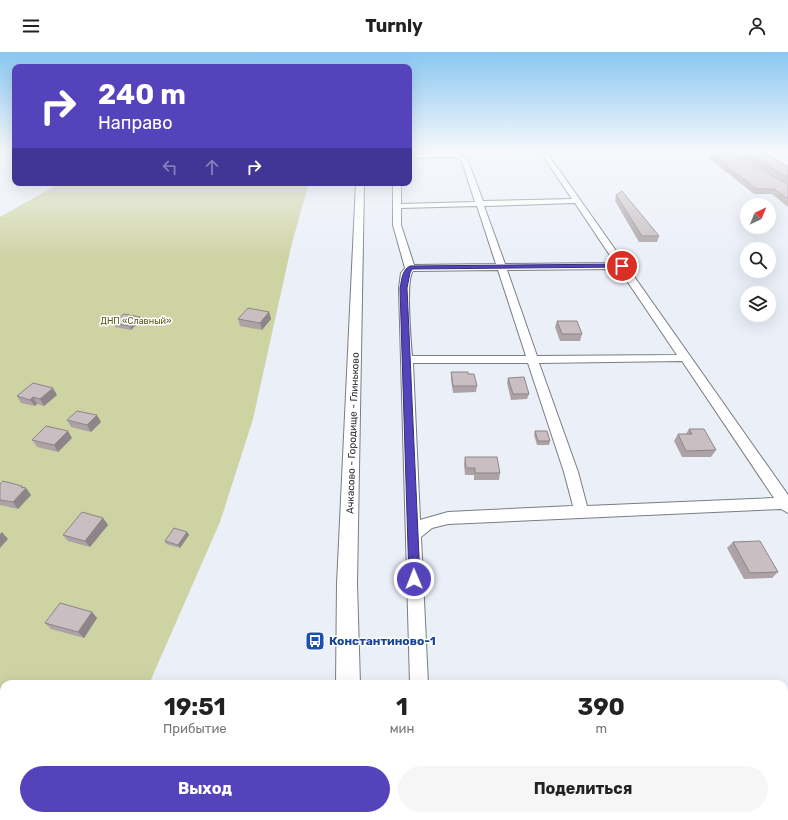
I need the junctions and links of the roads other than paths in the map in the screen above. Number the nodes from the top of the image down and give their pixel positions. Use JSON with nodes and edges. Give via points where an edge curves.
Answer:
{"nodes":[{"id":1,"x":360,"y":186,"type":"edge"},
{"id":2,"x":397,"y":186,"type":"edge"},
{"id":3,"x":474,"y":186,"type":"edge"},
{"id":4,"x":567,"y":186,"type":"edge"},
{"id":5,"x":577,"y":201,"type":"junction"},
{"id":6,"x":480,"y":203,"type":"junction"},
{"id":7,"x":397,"y":206,"type":"junction"},
{"id":8,"x":502,"y":266,"type":"junction"},
{"id":9,"x":622,"y":266,"type":"junction"},
{"id":10,"x":410,"y":268,"type":"junction"},
{"id":11,"x":686,"y":358,"type":"junction"},
{"id":12,"x":533,"y":359,"type":"junction"},
{"id":13,"x":406,"y":360,"type":"junction"},
{"id":14,"x":787,"y":505,"type":"edge"},
{"id":15,"x":582,"y":513,"type":"junction"},
{"id":16,"x":413,"y":534,"type":"junction"},
{"id":17,"x":348,"y":680,"type":"edge"},
{"id":18,"x":419,"y":680,"type":"edge"}],
"edges":[{"from":1,"to":17,"type":"street","name":"Ачкасово - Городище - Глиньково","via":[[347,584]]},
{"from":2,"to":7,"type":"street"},
{"from":3,"to":6,"type":"street"},
{"from":4,"to":5,"type":"street"},
{"from":5,"to":6,"type":"street"},
{"from":5,"to":9,"type":"street"},
{"from":6,"to":7,"type":"street"},
{"from":6,"to":8,"type":"street"},
{"from":7,"to":10,"type":"street","via":[[397,225]]},
{"from":8,"to":9,"type":"street"},
{"from":8,"to":10,"type":"street"},
{"from":8,"to":12,"type":"street"},
{"from":9,"to":11,"type":"street"},
{"from":10,"to":13,"type":"street","via":[[406,273],[404,288]]},
{"from":11,"to":12,"type":"street"},
{"from":11,"to":14,"type":"street"},
{"from":12,"to":13,"type":"street"},
{"from":12,"to":15,"type":"street"},
{"from":13,"to":16,"type":"street"},
{"from":14,"to":15,"type":"street"},
{"from":15,"to":16,"type":"street","via":[[448,518],[428,523]]},
{"from":16,"to":18,"type":"street"}]}
